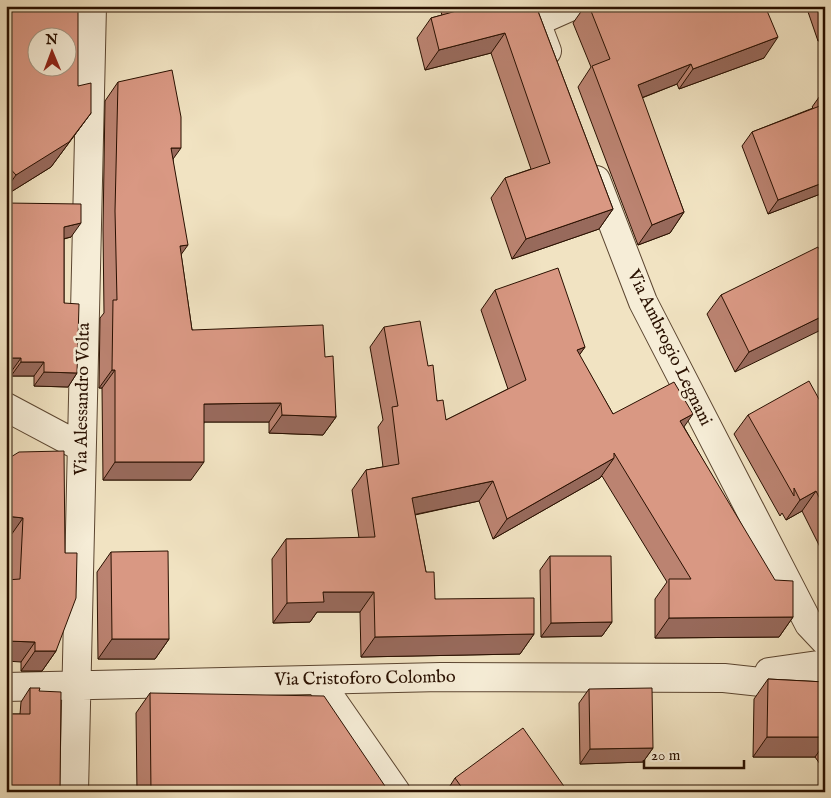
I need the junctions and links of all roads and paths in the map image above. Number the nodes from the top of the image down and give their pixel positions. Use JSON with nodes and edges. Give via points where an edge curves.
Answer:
{"nodes":[{"id":1,"x":92,"y":6,"type":"edge"},
{"id":2,"x":572,"y":6,"type":"edge"},
{"id":3,"x":557,"y":76,"type":"edge"},
{"id":4,"x":588,"y":158,"type":"edge"},
{"id":5,"x":6,"y":407,"type":"edge"},
{"id":6,"x":82,"y":448,"type":"junction"},
{"id":7,"x":825,"y":641,"type":"edge"},
{"id":8,"x":825,"y":664,"type":"edge"},
{"id":9,"x":724,"y":678,"type":"junction"},
{"id":10,"x":319,"y":681,"type":"junction"},
{"id":11,"x":76,"y":685,"type":"junction"},
{"id":12,"x":6,"y":687,"type":"edge"},
{"id":13,"x":825,"y":687,"type":"edge"},
{"id":14,"x":74,"y":792,"type":"edge"},
{"id":15,"x":396,"y":792,"type":"edge"}],
"edges":[{"from":1,"to":6,"type":"street","name":"Via Alessandro Volta"},
{"from":2,"to":3,"type":"street","via":[[536,22]]},
{"from":4,"to":7,"type":"street","name":"Via Ambrogio Legnani","via":[[643,302],[809,624]]},
{"from":5,"to":6,"type":"street"},
{"from":6,"to":11,"type":"street","name":"Via Alessandro Volta"},
{"from":8,"to":9,"type":"street","name":"Via Cristoforo Colombo"},
{"from":9,"to":10,"type":"street","name":"Via Cristoforo Colombo","via":[[441,677]]},
{"from":9,"to":13,"type":"street","name":"Via Cristoforo Colombo"},
{"from":10,"to":11,"type":"street","name":"Via Cristoforo Colombo"},
{"from":10,"to":15,"type":"street"},
{"from":11,"to":12,"type":"street","name":"Via Cristoforo Colombo"},
{"from":11,"to":14,"type":"street","name":"Via Alessandro Volta"}]}
